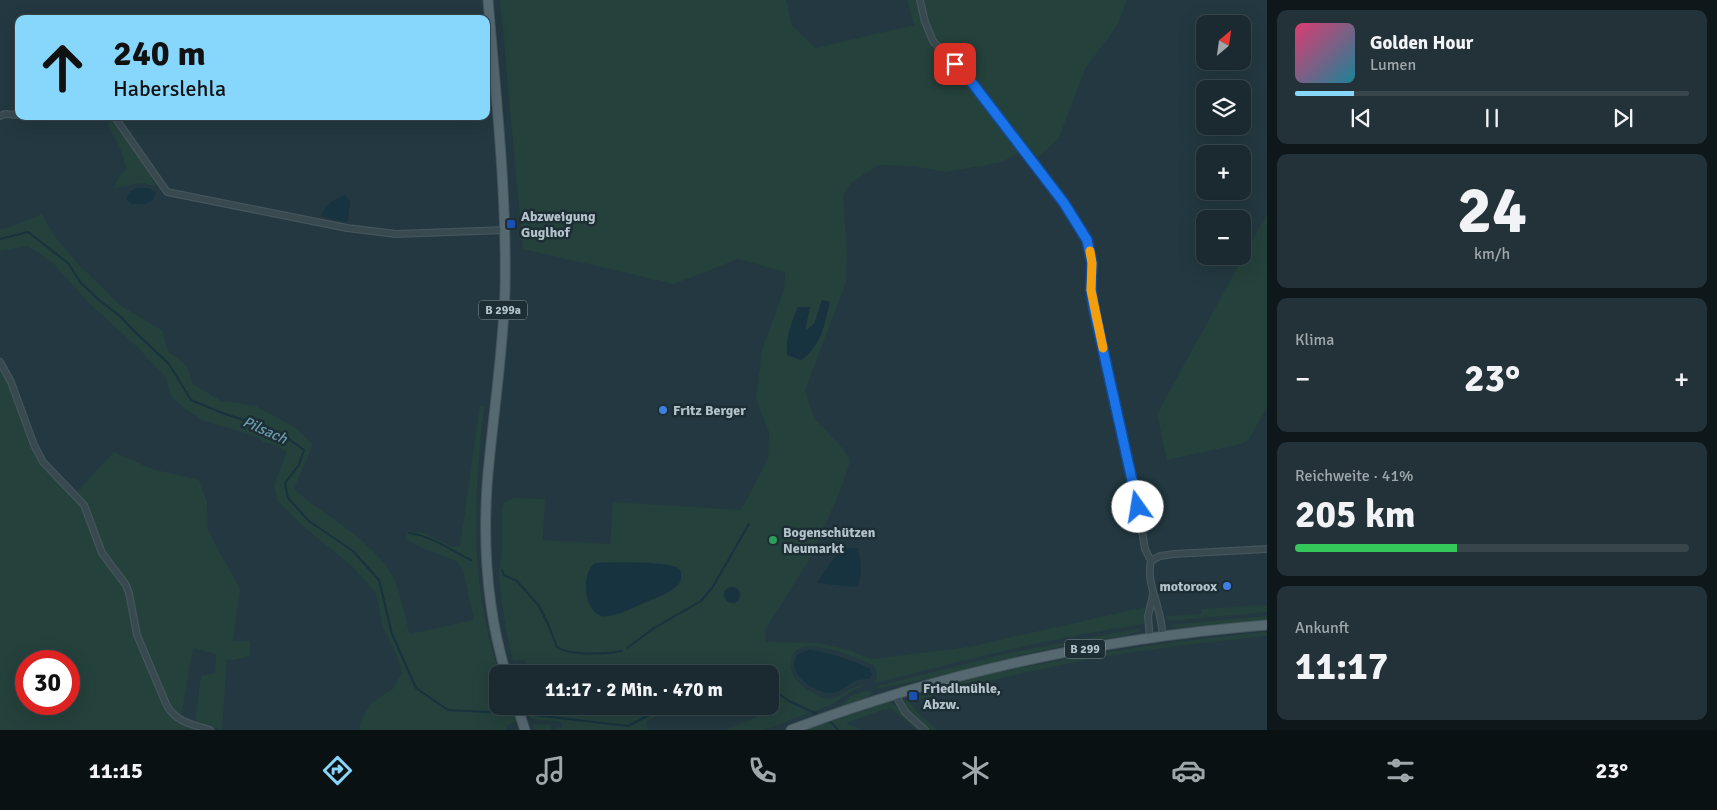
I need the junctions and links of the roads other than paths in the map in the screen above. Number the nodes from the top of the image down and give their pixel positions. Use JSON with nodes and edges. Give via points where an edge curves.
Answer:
{"nodes":[{"id":1,"x":488,"y":0,"type":"edge"},
{"id":2,"x":920,"y":0,"type":"edge"},
{"id":3,"x":489,"y":15,"type":"edge"},
{"id":4,"x":490,"y":25,"type":"edge"},
{"id":5,"x":15,"y":115,"type":"edge"},
{"id":6,"x":0,"y":116,"type":"edge"},
{"id":7,"x":117,"y":120,"type":"edge"},
{"id":8,"x":505,"y":230,"type":"junction"},
{"id":9,"x":0,"y":362,"type":"edge"},
{"id":10,"x":1267,"y":549,"type":"edge"},
{"id":11,"x":1151,"y":561,"type":"junction"},
{"id":12,"x":1153,"y":595,"type":"junction"},
{"id":13,"x":1267,"y":626,"type":"edge"},
{"id":14,"x":1163,"y":637,"type":"junction"},
{"id":15,"x":1150,"y":639,"type":"junction"},
{"id":16,"x":504,"y":665,"type":"edge"},
{"id":17,"x":895,"y":694,"type":"junction"},
{"id":18,"x":520,"y":715,"type":"edge"},
{"id":19,"x":210,"y":730,"type":"edge"},
{"id":20,"x":525,"y":730,"type":"edge"},
{"id":21,"x":791,"y":730,"type":"edge"},
{"id":22,"x":925,"y":730,"type":"edge"}],
"edges":[{"from":1,"to":3,"type":"main road","number":"B 299a"},
{"from":2,"to":11,"type":"street","via":[[924,22],[933,40],[973,84],[1064,203],[1087,240],[1092,263],[1094,309],[1145,549]]},
{"from":4,"to":8,"type":"main road","number":"B 299a"},
{"from":5,"to":6,"type":"street"},
{"from":7,"to":8,"type":"street","via":[[167,192],[347,228],[396,234]]},
{"from":8,"to":16,"type":"main road","number":"B 299a","via":[[505,292],[486,528],[490,599]]},
{"from":9,"to":19,"type":"street","via":[[43,462],[84,506],[102,553],[129,592],[134,626],[167,706],[180,720]]},
{"from":10,"to":11,"type":"street","via":[[1174,554]]},
{"from":11,"to":12,"type":"street"},
{"from":12,"to":14,"type":"street"},
{"from":12,"to":15,"type":"street","via":[[1148,616]]},
{"from":13,"to":14,"type":"main road","number":"B 299"},
{"from":14,"to":15,"type":"main road","number":"B 299"},
{"from":15,"to":17,"type":"main road","number":"B 299","via":[[1003,665]]},
{"from":17,"to":21,"type":"main road","number":"B 299"},
{"from":17,"to":22,"type":"street","via":[[905,712]]},
{"from":18,"to":20,"type":"main road"}]}
